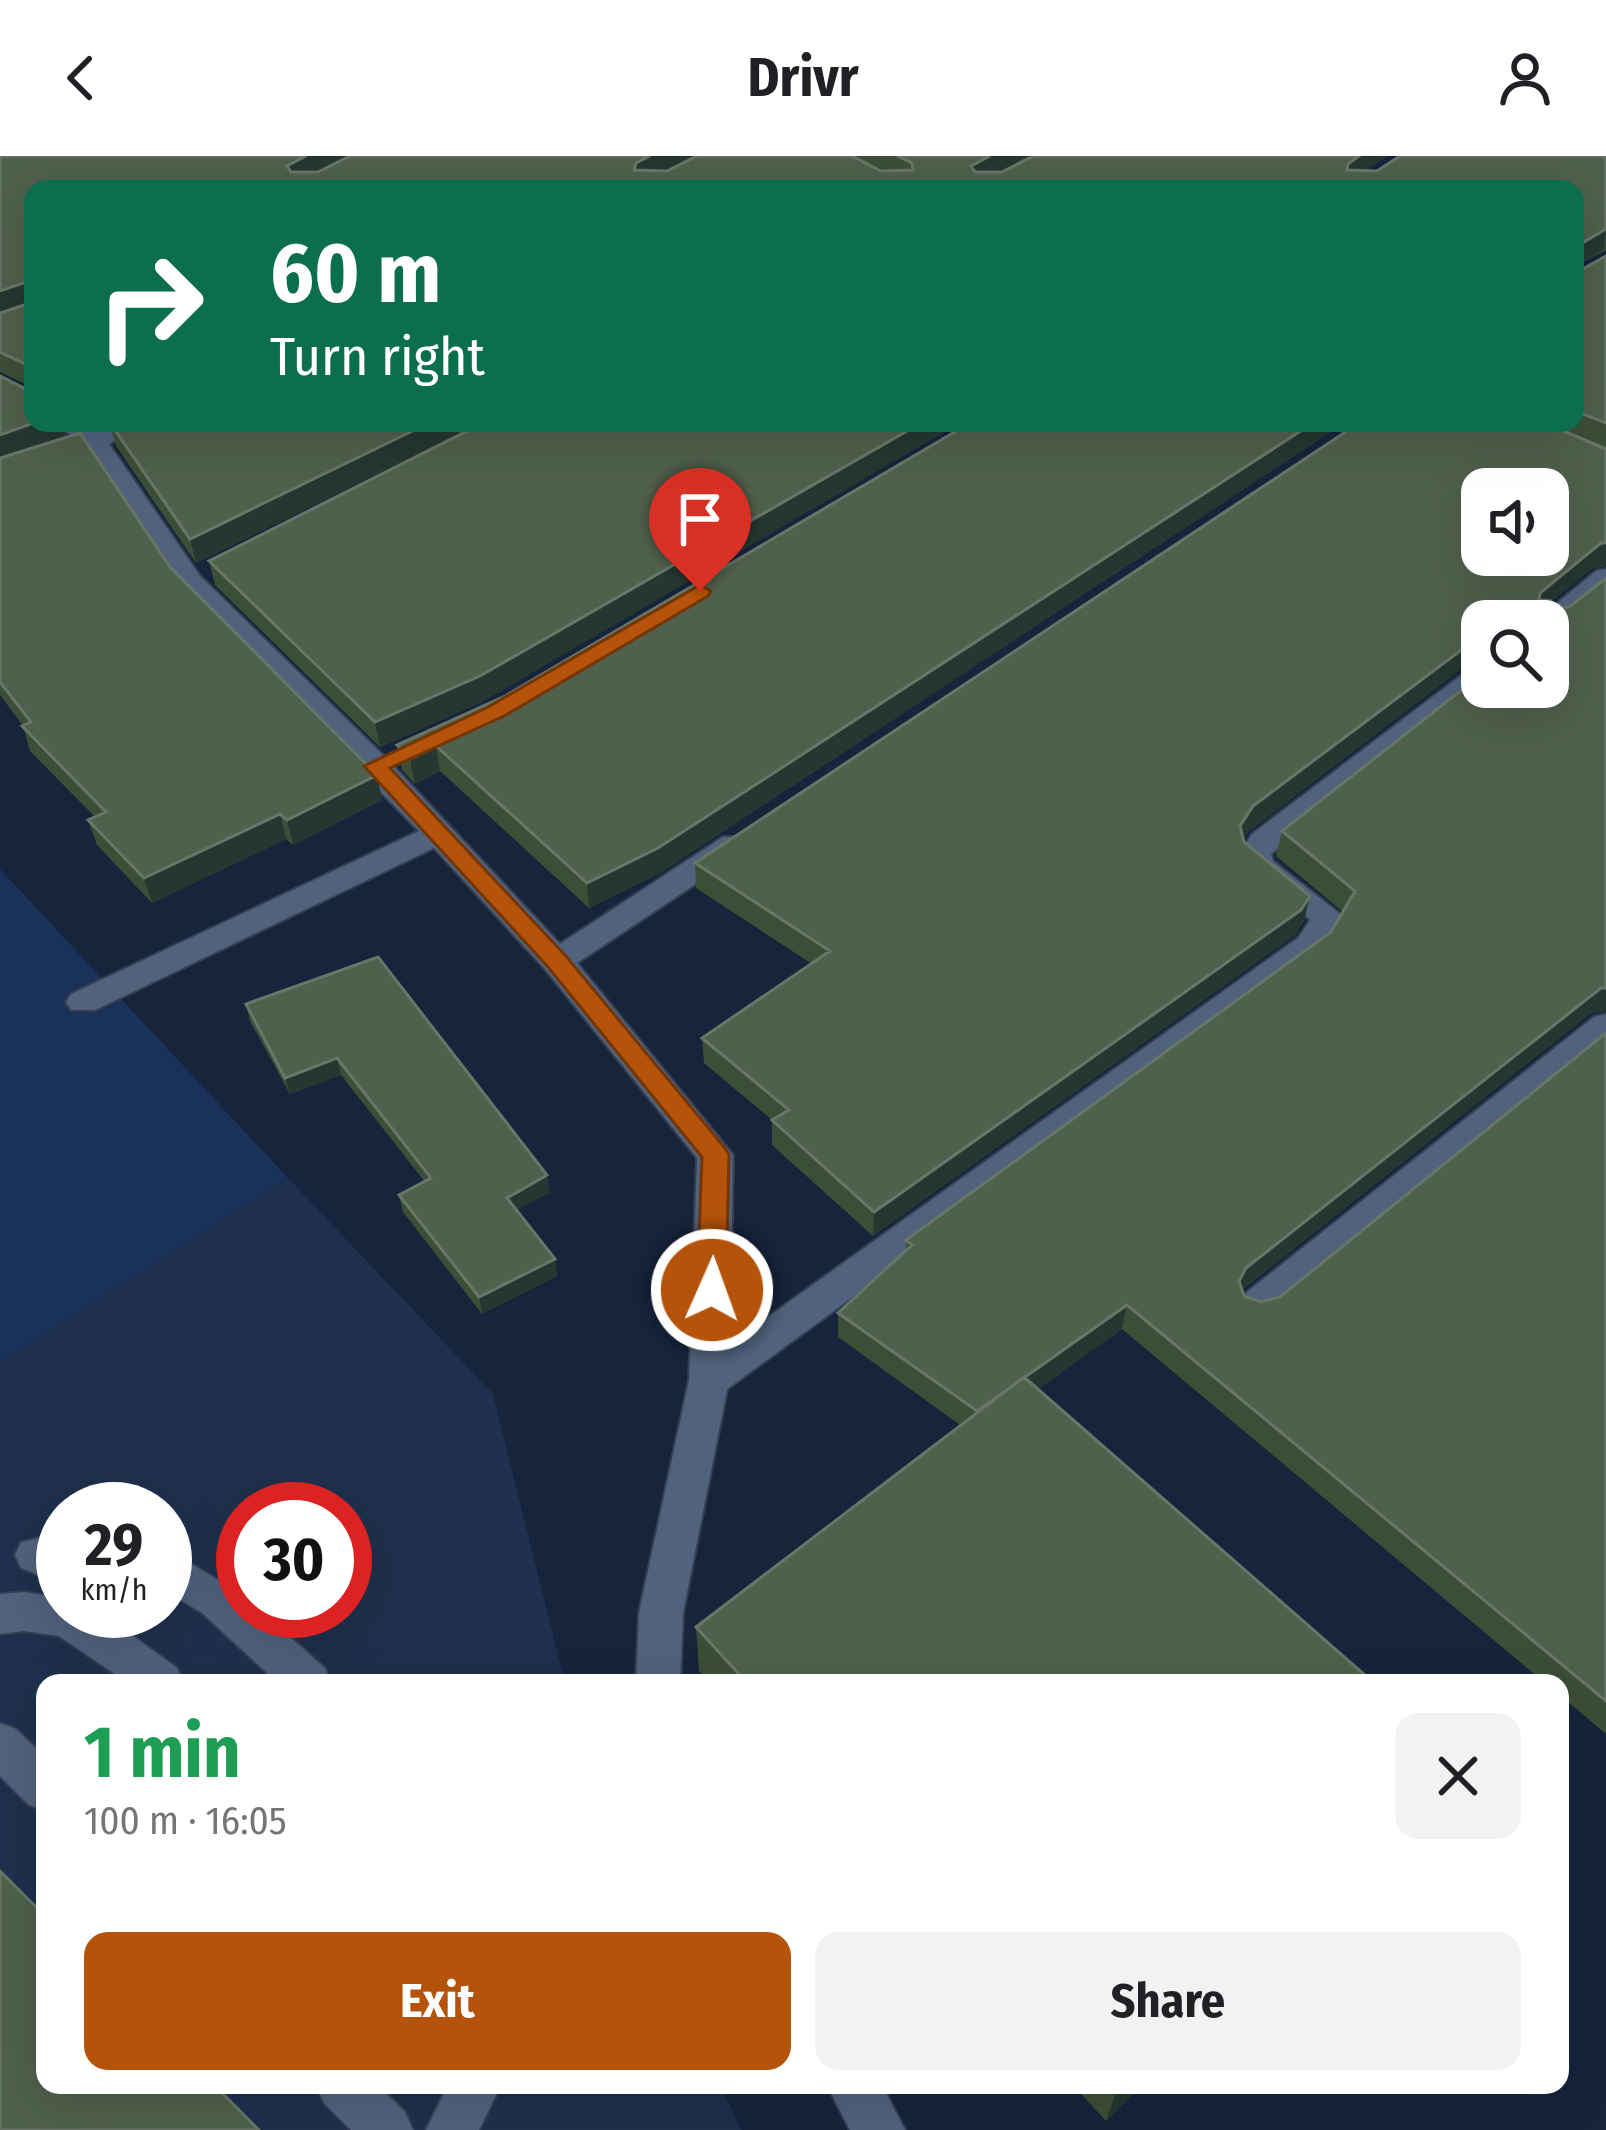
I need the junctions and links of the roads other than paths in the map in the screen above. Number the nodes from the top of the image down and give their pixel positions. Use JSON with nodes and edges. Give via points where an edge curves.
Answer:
{"nodes":[{"id":1,"x":80,"y":432,"type":"edge"},
{"id":2,"x":115,"y":432,"type":"edge"},
{"id":3,"x":94,"y":441,"type":"junction"},
{"id":4,"x":0,"y":474,"type":"edge"},
{"id":5,"x":1606,"y":577,"type":"edge"},
{"id":6,"x":1569,"y":606,"type":"edge"},
{"id":7,"x":1461,"y":689,"type":"edge"},
{"id":8,"x":755,"y":830,"type":"edge"},
{"id":9,"x":438,"y":834,"type":"junction"},
{"id":10,"x":556,"y":961,"type":"junction"},
{"id":11,"x":83,"y":1002,"type":"dead end"},
{"id":12,"x":1606,"y":1026,"type":"edge"},
{"id":13,"x":1256,"y":1307,"type":"edge"},
{"id":14,"x":709,"y":1380,"type":"junction"},
{"id":15,"x":192,"y":1584,"type":"edge"},
{"id":16,"x":0,"y":1614,"type":"edge"},
{"id":17,"x":150,"y":1674,"type":"edge"},
{"id":18,"x":299,"y":1674,"type":"edge"},
{"id":19,"x":658,"y":1674,"type":"edge"},
{"id":20,"x":0,"y":1744,"type":"edge"},
{"id":21,"x":36,"y":1780,"type":"edge"},
{"id":22,"x":351,"y":2094,"type":"edge"},
{"id":23,"x":470,"y":2094,"type":"edge"},
{"id":24,"x":859,"y":2094,"type":"edge"},
{"id":25,"x":387,"y":2130,"type":"edge"},
{"id":26,"x":452,"y":2130,"type":"edge"},
{"id":27,"x":879,"y":2130,"type":"edge"}],
"edges":[{"from":1,"to":3,"type":"street"},
{"from":2,"to":3,"type":"street"},
{"from":3,"to":4,"type":"street"},
{"from":3,"to":9,"type":"street","via":[[201,576],[386,761]]},
{"from":5,"to":6,"type":"street"},
{"from":7,"to":14,"type":"street","via":[[1255,854],[1258,866],[1328,917],[1310,946]]},
{"from":8,"to":10,"type":"street"},
{"from":9,"to":10,"type":"street"},
{"from":9,"to":11,"type":"street"},
{"from":10,"to":14,"type":"street","via":[[716,1155]]},
{"from":12,"to":13,"type":"street"},
{"from":14,"to":19,"type":"street","via":[[661,1613]]},
{"from":15,"to":18,"type":"street"},
{"from":16,"to":17,"type":"street","via":[[81,1620]]},
{"from":20,"to":21,"type":"street"},
{"from":22,"to":25,"type":"street"},
{"from":23,"to":26,"type":"street"},
{"from":24,"to":27,"type":"street"}]}
